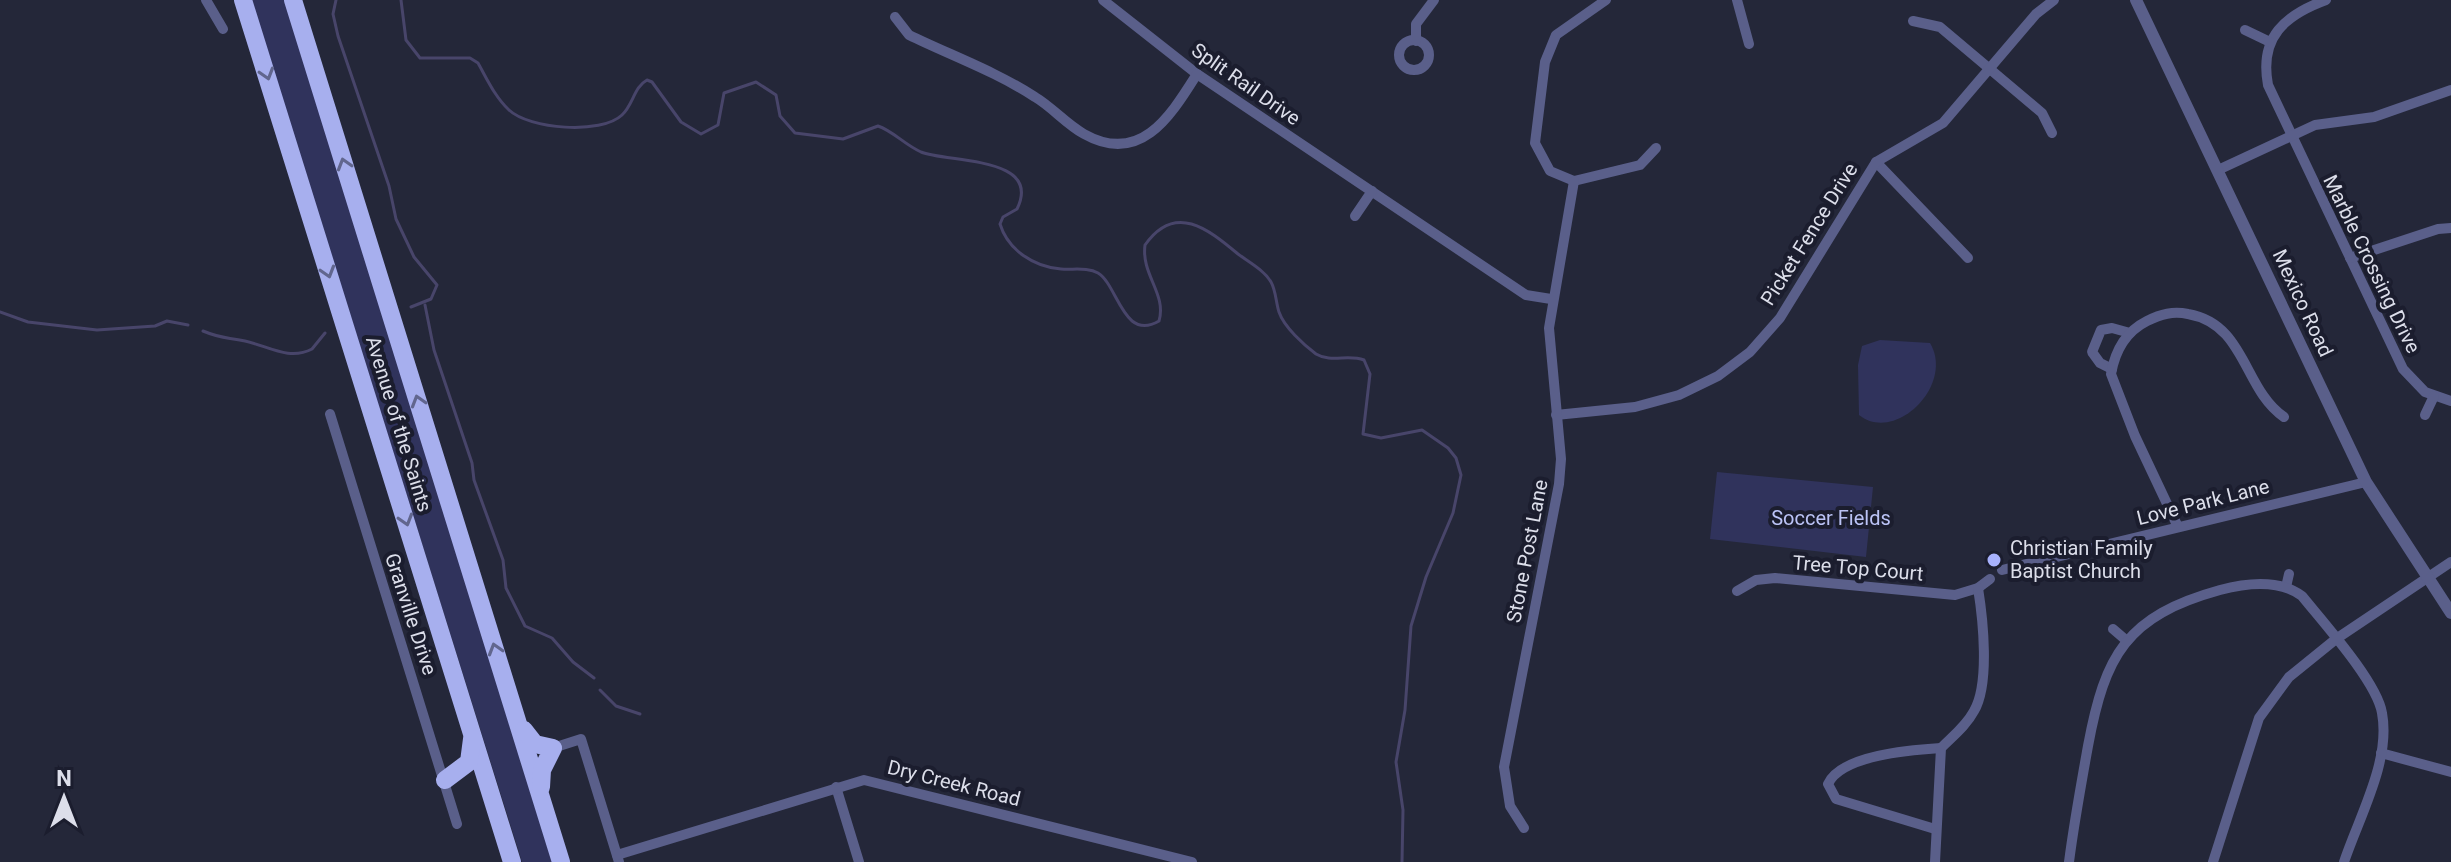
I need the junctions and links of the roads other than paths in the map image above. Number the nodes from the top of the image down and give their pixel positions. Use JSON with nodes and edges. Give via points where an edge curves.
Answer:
{"nodes":[{"id":1,"x":206,"y":0,"type":"edge"},
{"id":2,"x":243,"y":0,"type":"edge"},
{"id":3,"x":293,"y":0,"type":"edge"},
{"id":4,"x":1103,"y":0,"type":"edge"},
{"id":5,"x":1434,"y":0,"type":"edge"},
{"id":6,"x":1606,"y":0,"type":"edge"},
{"id":7,"x":1737,"y":0,"type":"edge"},
{"id":8,"x":2054,"y":0,"type":"edge"},
{"id":9,"x":2136,"y":0,"type":"edge"},
{"id":10,"x":2326,"y":0,"type":"edge"},
{"id":11,"x":895,"y":17,"type":"dead end"},
{"id":12,"x":1913,"y":21,"type":"dead end"},
{"id":13,"x":223,"y":29,"type":"dead end"},
{"id":14,"x":2245,"y":30,"type":"dead end"},
{"id":15,"x":1416,"y":41,"type":"dead end"},
{"id":16,"x":2270,"y":42,"type":"junction"},
{"id":17,"x":1749,"y":44,"type":"dead end"},
{"id":18,"x":1991,"y":70,"type":"junction"},
{"id":19,"x":1197,"y":74,"type":"junction"},
{"id":20,"x":2451,"y":90,"type":"edge"},
{"id":21,"x":2052,"y":133,"type":"dead end"},
{"id":22,"x":2291,"y":136,"type":"junction"},
{"id":23,"x":1656,"y":148,"type":"dead end"},
{"id":24,"x":1876,"y":162,"type":"junction"},
{"id":25,"x":2218,"y":170,"type":"junction"},
{"id":26,"x":1574,"y":181,"type":"junction"},
{"id":27,"x":1372,"y":191,"type":"junction"},
{"id":28,"x":1355,"y":216,"type":"dead end"},
{"id":29,"x":2451,"y":228,"type":"edge"},
{"id":30,"x":1968,"y":258,"type":"dead end"},
{"id":31,"x":2350,"y":258,"type":"junction"},
{"id":32,"x":1551,"y":299,"type":"junction"},
{"id":33,"x":2130,"y":333,"type":"junction"},
{"id":34,"x":2112,"y":369,"type":"junction"},
{"id":35,"x":2434,"y":396,"type":"junction"},
{"id":36,"x":2451,"y":401,"type":"edge"},
{"id":37,"x":330,"y":414,"type":"dead end"},
{"id":38,"x":1556,"y":415,"type":"junction"},
{"id":39,"x":2425,"y":415,"type":"dead end"},
{"id":40,"x":2284,"y":417,"type":"dead end"},
{"id":41,"x":2366,"y":482,"type":"junction"},
{"id":42,"x":2178,"y":527,"type":"junction"},
{"id":43,"x":2451,"y":562,"type":"edge"},
{"id":44,"x":2002,"y":570,"type":"dead end"},
{"id":45,"x":2289,"y":574,"type":"dead end"},
{"id":46,"x":2426,"y":578,"type":"junction"},
{"id":47,"x":1990,"y":579,"type":"dead end"},
{"id":48,"x":2286,"y":587,"type":"junction"},
{"id":49,"x":1978,"y":588,"type":"junction"},
{"id":50,"x":1737,"y":591,"type":"dead end"},
{"id":51,"x":2451,"y":613,"type":"edge"},
{"id":52,"x":2113,"y":629,"type":"dead end"},
{"id":53,"x":2336,"y":639,"type":"junction"},
{"id":54,"x":2127,"y":641,"type":"junction"},
{"id":55,"x":518,"y":723,"type":"junction"},
{"id":56,"x":472,"y":736,"type":"junction"},
{"id":57,"x":553,"y":748,"type":"junction"},
{"id":58,"x":1941,"y":748,"type":"junction"},
{"id":59,"x":2381,"y":753,"type":"junction"},
{"id":60,"x":2451,"y":772,"type":"edge"},
{"id":61,"x":445,"y":780,"type":"junction"},
{"id":62,"x":836,"y":787,"type":"junction"},
{"id":63,"x":540,"y":794,"type":"junction"},
{"id":64,"x":493,"y":803,"type":"junction"},
{"id":65,"x":457,"y":824,"type":"dead end"},
{"id":66,"x":1524,"y":828,"type":"dead end"},
{"id":67,"x":1935,"y":829,"type":"junction"},
{"id":68,"x":618,"y":858,"type":"edge"},
{"id":69,"x":512,"y":862,"type":"edge"},
{"id":70,"x":561,"y":862,"type":"edge"},
{"id":71,"x":859,"y":862,"type":"edge"},
{"id":72,"x":1192,"y":862,"type":"edge"},
{"id":73,"x":1935,"y":862,"type":"edge"},
{"id":74,"x":2069,"y":862,"type":"edge"},
{"id":75,"x":2213,"y":862,"type":"edge"},
{"id":76,"x":2344,"y":862,"type":"edge"}],
"edges":[{"from":1,"to":13,"type":"street"},
{"from":2,"to":56,"type":"highway","name":"Avenue of the Saints","one_way":true},
{"from":55,"to":3,"type":"highway","name":"Avenue of the Saints","one_way":true},
{"from":4,"to":19,"type":"street","name":"Split Rail Drive"},
{"from":5,"to":15,"type":"street","via":[[1416,24]]},
{"from":6,"to":26,"type":"street","via":[[1556,35],[1545,62],[1535,143],[1550,171]]},
{"from":7,"to":17,"type":"street"},
{"from":8,"to":18,"type":"street","name":"Picket Fence Drive","via":[[2036,14]]},
{"from":9,"to":25,"type":"street","name":"Mexico Road"},
{"from":10,"to":16,"type":"street","via":[[2287,18]]},
{"from":11,"to":19,"type":"street","via":[[909,35],[1034,96],[1084,134],[1106,142],[1137,140],[1160,128]]},
{"from":12,"to":18,"type":"street","via":[[1940,27]]},
{"from":14,"to":16,"type":"street"},
{"from":16,"to":22,"type":"street","name":"Marble Crossing Drive","via":[[2268,85]]},
{"from":18,"to":21,"type":"street","via":[[2042,113]]},
{"from":18,"to":24,"type":"street","name":"Picket Fence Drive","via":[[1943,123]]},
{"from":19,"to":27,"type":"street","name":"Split Rail Drive"},
{"from":20,"to":22,"type":"street","via":[[2374,117],[2315,125]]},
{"from":22,"to":25,"type":"street"},
{"from":22,"to":31,"type":"street","name":"Marble Crossing Drive"},
{"from":23,"to":26,"type":"street","via":[[1640,165]]},
{"from":24,"to":30,"type":"street"},
{"from":24,"to":38,"type":"street","name":"Picket Fence Drive","via":[[1780,318],[1750,352],[1679,395],[1635,407]]},
{"from":25,"to":41,"type":"street","name":"Mexico Road"},
{"from":26,"to":32,"type":"street","name":"Stone Post Lane"},
{"from":27,"to":28,"type":"street"},
{"from":27,"to":32,"type":"street","name":"Split Rail Drive","via":[[1526,295]]},
{"from":29,"to":31,"type":"street"},
{"from":31,"to":35,"type":"street","name":"Marble Crossing Drive","via":[[2403,369]]},
{"from":32,"to":38,"type":"street","name":"Stone Post Lane"},
{"from":33,"to":34,"type":"street"},
{"from":33,"to":34,"type":"street","via":[[2112,328],[2095,338],[2092,352]]},
{"from":33,"to":40,"type":"street","via":[[2160,314],[2178,312],[2216,325],[2235,344],[2266,405]]},
{"from":34,"to":42,"type":"street","via":[[2135,436]]},
{"from":35,"to":36,"type":"street","name":"Marble Crossing Drive"},
{"from":35,"to":39,"type":"street"},
{"from":37,"to":61,"type":"street","name":"Granville Drive"},
{"from":38,"to":66,"type":"street","name":"Stone Post Lane","via":[[1559,484],[1504,767],[1510,806]]},
{"from":41,"to":42,"type":"street","name":"Love Park Lane"},
{"from":41,"to":46,"type":"street","name":"Mexico Road"},
{"from":42,"to":44,"type":"street","name":"Love Park Lane"},
{"from":43,"to":46,"type":"street"},
{"from":45,"to":48,"type":"street"},
{"from":46,"to":51,"type":"street","name":"Mexico Road"},
{"from":46,"to":53,"type":"street"},
{"from":47,"to":49,"type":"street"},
{"from":48,"to":53,"type":"street","via":[[2302,596]]},
{"from":48,"to":54,"type":"street","via":[[2233,587],[2183,600]]},
{"from":49,"to":50,"type":"street","name":"Tree Top Court","via":[[1955,595],[1775,578],[1756,580]]},
{"from":49,"to":58,"type":"street","via":[[1983,615],[1980,698],[1967,723]]},
{"from":52,"to":54,"type":"street"},
{"from":53,"to":59,"type":"street","via":[[2382,710]]},
{"from":53,"to":75,"type":"street","via":[[2289,677],[2259,718]]},
{"from":54,"to":74,"type":"street","via":[[2098,693]]},
{"from":55,"to":57,"type":"highway","via":[[535,744]]},
{"from":55,"to":63,"type":"highway","name":"Avenue of the Saints"},
{"from":56,"to":61,"type":"highway","via":[[469,762]]},
{"from":56,"to":64,"type":"highway","name":"Avenue of the Saints"},
{"from":57,"to":63,"type":"highway","via":[[542,770]]},
{"from":57,"to":68,"type":"street","via":[[581,739]]},
{"from":58,"to":67,"type":"street"},
{"from":58,"to":67,"type":"street","via":[[1901,750],[1847,767],[1832,774],[1828,784],[1836,799]]},
{"from":59,"to":60,"type":"street"},
{"from":59,"to":76,"type":"street"},
{"from":61,"to":64,"type":"highway","via":[[471,783]]},
{"from":61,"to":65,"type":"street","name":"Granville Drive"},
{"from":62,"to":68,"type":"street","name":"Dry Creek Road"},
{"from":62,"to":71,"type":"street"},
{"from":62,"to":72,"type":"street","name":"Dry Creek Road","via":[[864,780],[884,783]]},
{"from":63,"to":70,"type":"highway","name":"Avenue of the Saints"},
{"from":64,"to":69,"type":"highway","name":"Avenue of the Saints"},
{"from":67,"to":73,"type":"street"}]}
